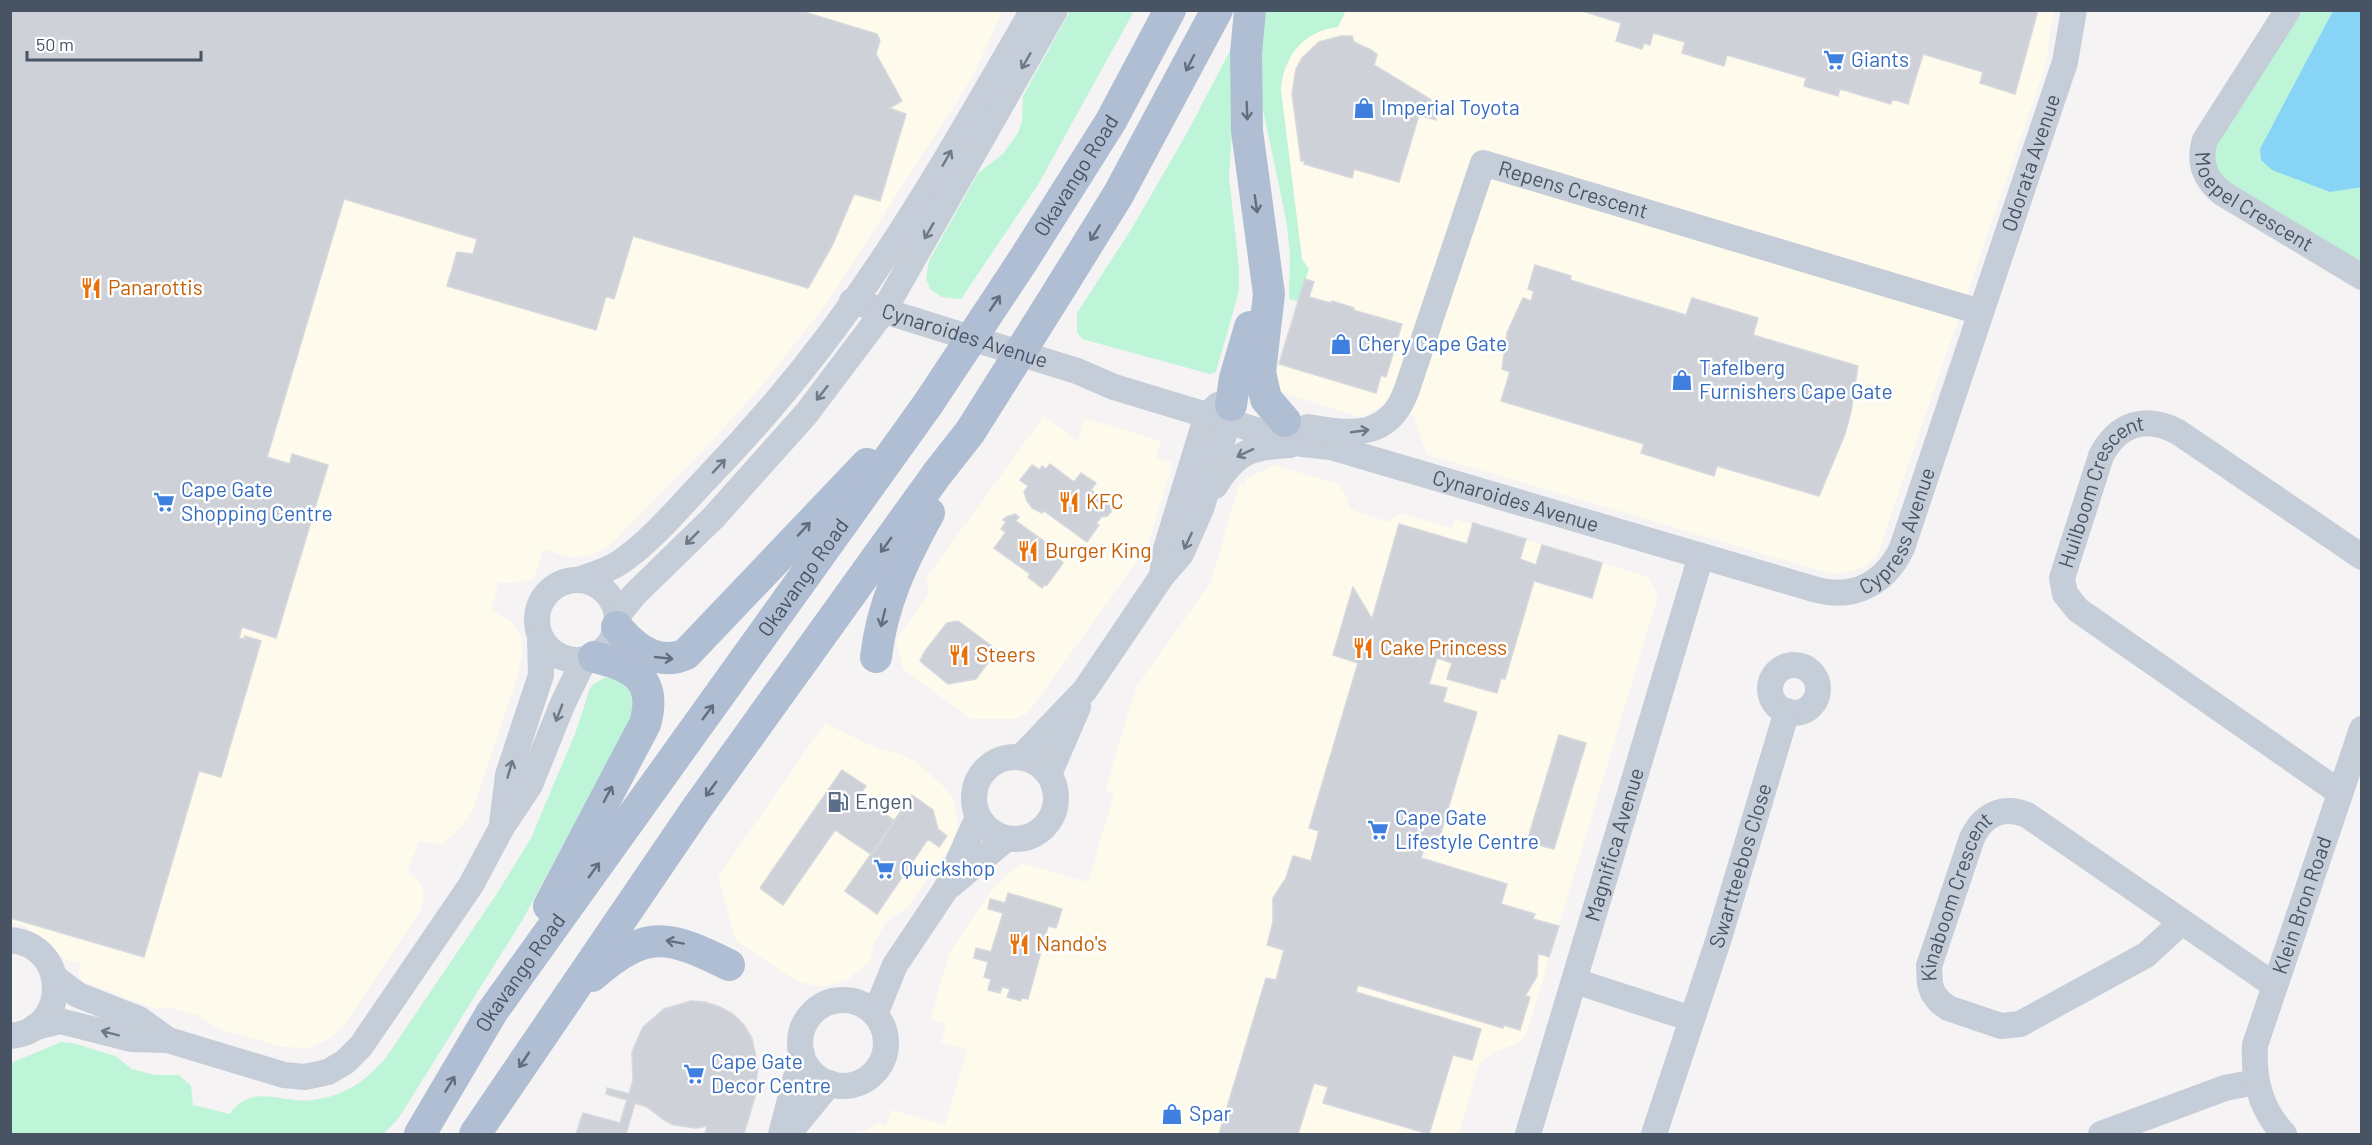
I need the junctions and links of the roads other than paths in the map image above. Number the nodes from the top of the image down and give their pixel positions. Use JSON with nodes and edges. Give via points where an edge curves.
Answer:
{"nodes":[{"id":1,"x":1033,"y":10,"type":"edge"},
{"id":2,"x":1055,"y":10,"type":"edge"},
{"id":3,"x":1170,"y":10,"type":"edge"},
{"id":4,"x":1217,"y":10,"type":"edge"},
{"id":5,"x":1250,"y":10,"type":"edge"},
{"id":6,"x":2074,"y":10,"type":"edge"},
{"id":7,"x":2288,"y":10,"type":"edge"},
{"id":8,"x":1261,"y":246,"type":"junction"},
{"id":9,"x":2361,"y":277,"type":"edge"},
{"id":10,"x":852,"y":301,"type":"junction"},
{"id":11,"x":883,"y":312,"type":"junction"},
{"id":12,"x":1980,"y":312,"type":"junction"},
{"id":13,"x":1221,"y":411,"type":"junction"},
{"id":14,"x":976,"y":423,"type":"junction"},
{"id":15,"x":1296,"y":430,"type":"junction"},
{"id":16,"x":901,"y":442,"type":"junction"},
{"id":17,"x":1201,"y":509,"type":"junction"},
{"id":18,"x":1701,"y":556,"type":"junction"},
{"id":19,"x":2361,"y":557,"type":"edge"},
{"id":20,"x":1162,"y":576,"type":"junction"},
{"id":21,"x":578,"y":580,"type":"junction"},
{"id":22,"x":617,"y":622,"type":"junction"},
{"id":23,"x":540,"y":637,"type":"junction"},
{"id":24,"x":876,"y":657,"type":"dead end"},
{"id":25,"x":589,"y":658,"type":"junction"},
{"id":26,"x":1085,"y":690,"type":"junction"},
{"id":27,"x":1787,"y":711,"type":"dead end"},
{"id":28,"x":2361,"y":729,"type":"edge"},
{"id":29,"x":1021,"y":757,"type":"junction"},
{"id":30,"x":1049,"y":774,"type":"junction"},
{"id":31,"x":2339,"y":792,"type":"junction"},
{"id":32,"x":978,"y":817,"type":"junction"},
{"id":33,"x":502,"y":827,"type":"junction"},
{"id":34,"x":1006,"y":839,"type":"junction"},
{"id":35,"x":946,"y":889,"type":"junction"},
{"id":36,"x":2182,"y":922,"type":"junction"},
{"id":37,"x":10,"y":940,"type":"edge"},
{"id":38,"x":729,"y":965,"type":"dead end"},
{"id":39,"x":55,"y":978,"type":"junction"},
{"id":40,"x":1575,"y":981,"type":"junction"},
{"id":41,"x":2274,"y":986,"type":"junction"},
{"id":42,"x":865,"y":1008,"type":"junction"},
{"id":43,"x":557,"y":1011,"type":"junction"},
{"id":44,"x":492,"y":1012,"type":"junction"},
{"id":45,"x":1692,"y":1019,"type":"junction"},
{"id":46,"x":35,"y":1027,"type":"junction"},
{"id":47,"x":10,"y":1036,"type":"edge"},
{"id":48,"x":168,"y":1040,"type":"junction"},
{"id":49,"x":802,"y":1054,"type":"junction"},
{"id":50,"x":2256,"y":1082,"type":"junction"},
{"id":51,"x":830,"y":1083,"type":"junction"},
{"id":52,"x":420,"y":1134,"type":"edge"},
{"id":53,"x":475,"y":1134,"type":"edge"},
{"id":54,"x":781,"y":1134,"type":"edge"},
{"id":55,"x":788,"y":1134,"type":"edge"},
{"id":56,"x":1528,"y":1134,"type":"edge"},
{"id":57,"x":1654,"y":1134,"type":"edge"},
{"id":58,"x":2101,"y":1134,"type":"edge"},
{"id":59,"x":2284,"y":1134,"type":"edge"}],
"edges":[{"from":10,"to":1,"type":"street","one_way":true,"via":[[934,178]]},
{"from":2,"to":11,"type":"street","one_way":true},
{"from":16,"to":3,"type":"main road","name":"Okavango Road","one_way":true,"bridge":true,"via":[[1111,121]]},
{"from":4,"to":14,"type":"main road","name":"Okavango Road","one_way":true,"bridge":true,"via":[[1118,195]]},
{"from":5,"to":8,"type":"main road","one_way":true,"via":[[1247,131]]},
{"from":6,"to":12,"type":"street","name":"Odorata Avenue","via":[[2065,62]]},
{"from":7,"to":9,"type":"street","name":"Moepel Crescent","via":[[2205,140],[2203,167],[2207,178],[2222,193]]},
{"from":8,"to":13,"type":"main road","via":[[1258,290]]},
{"from":8,"to":15,"type":"main road","via":[[1269,294],[1260,372],[1266,399]]},
{"from":10,"to":11,"type":"street","name":"Cynaroides Avenue"},
{"from":21,"to":10,"type":"street","one_way":true,"via":[[609,568],[634,552],[687,499],[762,417]]},
{"from":11,"to":13,"type":"street","name":"Cynaroides Avenue","via":[[1077,371],[1121,372]]},
{"from":11,"to":22,"type":"street","one_way":true,"via":[[806,414],[722,509],[635,594]]},
{"from":15,"to":12,"type":"street","name":"Repens Crescent","one_way":true,"via":[[1352,432],[1379,427],[1390,420],[1403,402],[1483,163]]},
{"from":12,"to":18,"type":"street","name":"Cypress Avenue","via":[[1902,548],[1889,571],[1855,591],[1829,593]]},
{"from":13,"to":15,"type":"street","name":"Cynaroides Avenue"},
{"from":13,"to":17,"type":"street"},
{"from":13,"to":20,"type":"street","via":[[1165,552]]},
{"from":14,"to":24,"type":"main road","one_way":true,"via":[[898,574],[881,622]]},
{"from":14,"to":43,"type":"main road","name":"Okavango Road","one_way":true,"via":[[697,808]]},
{"from":15,"to":17,"type":"street","one_way":true,"via":[[1237,457]]},
{"from":15,"to":18,"type":"street","name":"Cynaroides Avenue","via":[[1331,447]]},
{"from":22,"to":16,"type":"main road","one_way":true,"via":[[627,640],[656,658],[686,654],[864,466]]},
{"from":44,"to":16,"type":"main road","name":"Okavango Road","one_way":true},
{"from":17,"to":20,"type":"street","one_way":true,"via":[[1182,554]]},
{"from":18,"to":40,"type":"street","name":"Magnifica Avenue"},
{"from":19,"to":31,"type":"street","name":"Huilboom Crescent","via":[[2178,432],[2157,423],[2145,423],[2123,430],[2107,446],[2062,578],[2065,594],[2078,610]]},
{"from":20,"to":26,"type":"street"},
{"from":21,"to":22,"type":"street","via":[[604,591],[613,602]]},
{"from":21,"to":23,"type":"street","via":[[554,588],[542,600],[537,622]]},
{"from":22,"to":25,"type":"street","via":[[609,645]]},
{"from":23,"to":25,"type":"street","via":[[558,656],[571,660]]},
{"from":33,"to":23,"type":"street","one_way":true,"via":[[508,775],[541,675]]},
{"from":25,"to":33,"type":"street","one_way":true,"via":[[563,703],[530,785]]},
{"from":44,"to":25,"type":"main road","one_way":true,"via":[[650,708],[643,681],[627,667]]},
{"from":26,"to":29,"type":"street"},
{"from":26,"to":30,"type":"street"},
{"from":27,"to":45,"type":"street","name":"Swartteebos Close"},
{"from":28,"to":31,"type":"street","name":"Klein Bron Road"},
{"from":29,"to":30,"type":"street","via":[[1032,760]]},
{"from":29,"to":32,"type":"street","via":[[1002,759],[985,770],[975,787]]},
{"from":30,"to":34,"type":"street","via":[[1058,800],[1052,819],[1031,837]]},
{"from":31,"to":41,"type":"street","name":"Klein Bron Road"},
{"from":32,"to":34,"type":"street","via":[[990,831]]},
{"from":32,"to":35,"type":"street"},
{"from":33,"to":48,"type":"street","via":[[471,885],[361,1046],[345,1062],[328,1072],[305,1077],[284,1075]]},
{"from":34,"to":35,"type":"street"},
{"from":35,"to":42,"type":"street"},
{"from":36,"to":36,"type":"street","name":"Kinaboom Crescent","via":[[2027,815],[2001,811],[1983,820],[1972,838],[1929,966],[1930,984],[1948,1008],[2001,1026],[2020,1024],[2146,955]]},
{"from":36,"to":41,"type":"street","name":"Kinaboom Crescent"},
{"from":37,"to":39,"type":"street","via":[[19,940],[45,957]]},
{"from":38,"to":43,"type":"main road","one_way":true,"via":[[682,943],[663,940],[643,944],[604,965]]},
{"from":39,"to":46,"type":"street","via":[[50,1010]]},
{"from":39,"to":48,"type":"street","via":[[78,995],[140,1019]]},
{"from":40,"to":45,"type":"street"},
{"from":40,"to":56,"type":"street","name":"Magnifica Avenue"},
{"from":41,"to":50,"type":"street","name":"Klein Bron Road","via":[[2255,1045]]},
{"from":42,"to":49,"type":"street","via":[[842,1000],[817,1008],[802,1029]]},
{"from":42,"to":51,"type":"street","via":[[882,1024],[886,1036],[881,1063],[859,1082],[845,1086]]},
{"from":43,"to":53,"type":"main road","name":"Okavango Road","one_way":true},
{"from":52,"to":44,"type":"main road","name":"Okavango Road","one_way":true},
{"from":45,"to":57,"type":"street","name":"Swartteebos Close"},
{"from":46,"to":47,"type":"street"},
{"from":48,"to":46,"type":"street","one_way":true,"via":[[131,1039],[60,1021]]},
{"from":49,"to":51,"type":"street","via":[[810,1070]]},
{"from":49,"to":54,"type":"street"},
{"from":50,"to":58,"type":"street","via":[[2225,1088]]},
{"from":50,"to":59,"type":"street","name":"Klein Bron Road","via":[[2265,1109]]},
{"from":51,"to":55,"type":"street"}]}
